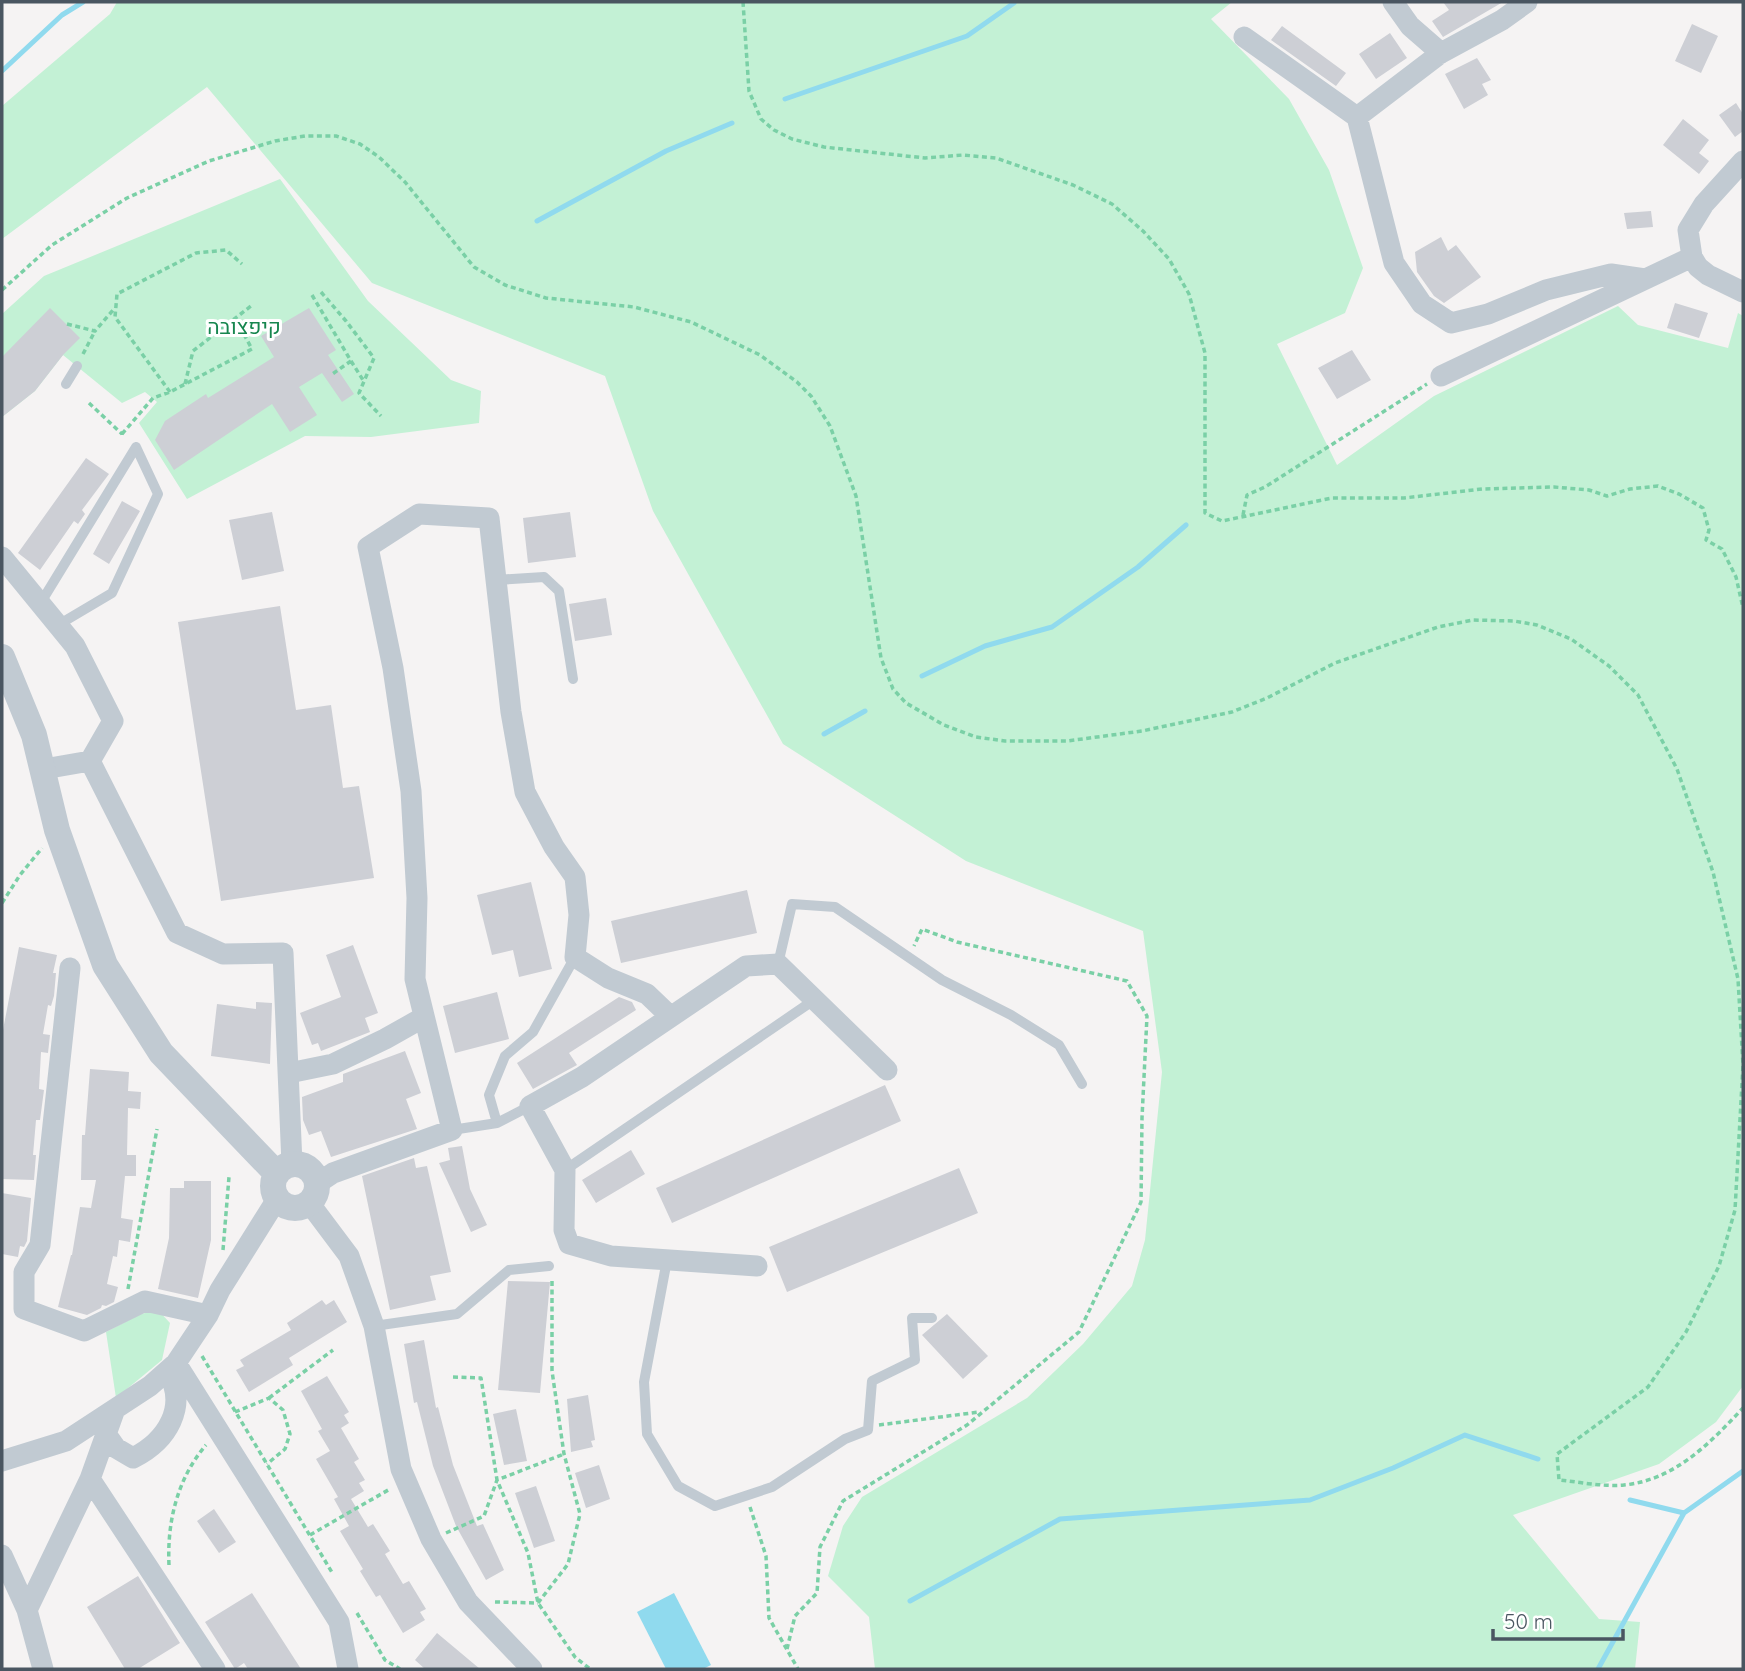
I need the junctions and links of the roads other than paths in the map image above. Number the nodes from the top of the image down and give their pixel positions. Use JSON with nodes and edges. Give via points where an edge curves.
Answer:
{"nodes":[{"id":1,"x":1393,"y":2,"type":"edge"},
{"id":2,"x":1527,"y":2,"type":"edge"},
{"id":3,"x":1244,"y":37,"type":"dead end"},
{"id":4,"x":1441,"y":53,"type":"junction"},
{"id":5,"x":1357,"y":117,"type":"junction"},
{"id":6,"x":1743,"y":161,"type":"edge"},
{"id":7,"x":1692,"y":257,"type":"junction"},
{"id":8,"x":1645,"y":279,"type":"junction"},
{"id":9,"x":1743,"y":292,"type":"edge"},
{"id":10,"x":77,"y":366,"type":"road end"},
{"id":11,"x":1441,"y":376,"type":"road end"},
{"id":12,"x":66,"y":384,"type":"dead end"},
{"id":13,"x":2,"y":557,"type":"edge"},
{"id":14,"x":496,"y":580,"type":"junction"},
{"id":15,"x":40,"y":604,"type":"junction"},
{"id":16,"x":58,"y":625,"type":"junction"},
{"id":17,"x":2,"y":657,"type":"edge"},
{"id":18,"x":573,"y":679,"type":"dead end"},
{"id":19,"x":90,"y":761,"type":"junction"},
{"id":20,"x":44,"y":769,"type":"junction"},
{"id":21,"x":575,"y":957,"type":"junction"},
{"id":22,"x":778,"y":964,"type":"junction"},
{"id":23,"x":69,"y":968,"type":"dead end"},
{"id":24,"x":814,"y":1000,"type":"junction"},
{"id":25,"x":670,"y":1016,"type":"junction"},
{"id":26,"x":424,"y":1017,"type":"junction"},
{"id":27,"x":887,"y":1070,"type":"dead end"},
{"id":28,"x":289,"y":1073,"type":"junction"},
{"id":29,"x":1082,"y":1084,"type":"dead end"},
{"id":30,"x":530,"y":1106,"type":"junction"},
{"id":31,"x":497,"y":1122,"type":"junction"},
{"id":32,"x":452,"y":1130,"type":"junction"},
{"id":33,"x":565,"y":1170,"type":"junction"},
{"id":34,"x":282,"y":1179,"type":"junction"},
{"id":35,"x":314,"y":1194,"type":"junction"},
{"id":36,"x":667,"y":1260,"type":"junction"},
{"id":37,"x":549,"y":1266,"type":"road end"},
{"id":38,"x":757,"y":1266,"type":"dead end"},
{"id":39,"x":208,"y":1315,"type":"junction"},
{"id":40,"x":932,"y":1318,"type":"dead end"},
{"id":41,"x":374,"y":1326,"type":"junction"},
{"id":42,"x":172,"y":1367,"type":"junction"},
{"id":43,"x":115,"y":1409,"type":"junction"},
{"id":44,"x":106,"y":1434,"type":"junction"},
{"id":45,"x":2,"y":1461,"type":"edge"},
{"id":46,"x":90,"y":1479,"type":"junction"},
{"id":47,"x":2,"y":1555,"type":"edge"},
{"id":48,"x":27,"y":1610,"type":"junction"},
{"id":49,"x":43,"y":1669,"type":"edge"},
{"id":50,"x":215,"y":1669,"type":"edge"},
{"id":51,"x":348,"y":1669,"type":"edge"},
{"id":52,"x":533,"y":1669,"type":"edge"}],
"edges":[{"from":1,"to":4,"type":"street","via":[[1410,26]]},
{"from":2,"to":4,"type":"street"},
{"from":3,"to":5,"type":"street"},
{"from":4,"to":5,"type":"street"},
{"from":5,"to":8,"type":"street","via":[[1394,263],[1422,304],[1451,323],[1488,314],[1546,290],[1611,274]]},
{"from":6,"to":7,"type":"street","via":[[1704,204],[1688,230]]},
{"from":7,"to":8,"type":"street"},
{"from":7,"to":9,"type":"street","via":[[1708,275]]},
{"from":8,"to":11,"type":"street"},
{"from":10,"to":12,"type":"lane"},
{"from":13,"to":15,"type":"street"},
{"from":14,"to":18,"type":"lane","via":[[544,577],[559,591]]},
{"from":14,"to":21,"type":"street","via":[[525,792],[575,877],[579,915]]},
{"from":14,"to":26,"type":"street","via":[[489,518],[419,514],[368,547],[393,668],[411,791],[417,898],[415,979]]},
{"from":15,"to":16,"type":"street"},
{"from":15,"to":16,"type":"lane","via":[[136,447],[158,494],[112,593]]},
{"from":16,"to":19,"type":"street","via":[[75,646],[113,721]]},
{"from":17,"to":20,"type":"street"},
{"from":19,"to":20,"type":"street"},
{"from":19,"to":28,"type":"street","via":[[177,933],[223,954],[283,953]]},
{"from":20,"to":34,"type":"street","via":[[58,830],[105,965],[161,1053]]},
{"from":21,"to":25,"type":"street","via":[[608,978],[647,994]]},
{"from":21,"to":31,"type":"lane","via":[[533,1032],[505,1056],[489,1095]]},
{"from":22,"to":24,"type":"street"},
{"from":22,"to":25,"type":"street","via":[[746,966]]},
{"from":22,"to":29,"type":"lane","via":[[792,904],[835,907],[942,980],[1059,1045]]},
{"from":23,"to":39,"type":"street","via":[[40,1245],[24,1272],[24,1310],[84,1331],[145,1301]]},
{"from":24,"to":27,"type":"street"},
{"from":24,"to":33,"type":"lane"},
{"from":25,"to":30,"type":"street","via":[[582,1077]]},
{"from":26,"to":28,"type":"street","via":[[333,1064]]},
{"from":26,"to":32,"type":"street"},
{"from":28,"to":34,"type":"street"},
{"from":30,"to":31,"type":"lane"},
{"from":30,"to":33,"type":"street"},
{"from":31,"to":32,"type":"lane"},
{"from":32,"to":35,"type":"street","via":[[333,1173]]},
{"from":33,"to":36,"type":"street","via":[[564,1230],[569,1244],[611,1256]]},
{"from":34,"to":35,"type":"street","via":[[306,1167],[316,1177]]},
{"from":34,"to":35,"type":"street","via":[[287,1207],[293,1208]]},
{"from":34,"to":39,"type":"street"},
{"from":35,"to":41,"type":"street","via":[[349,1256]]},
{"from":36,"to":38,"type":"street"},
{"from":36,"to":40,"type":"lane","via":[[644,1382],[647,1434],[678,1486],[715,1506],[772,1487],[845,1439],[868,1430],[872,1381],[915,1360],[912,1318]]},
{"from":37,"to":41,"type":"lane","via":[[509,1270],[457,1314]]},
{"from":39,"to":42,"type":"street"},
{"from":41,"to":52,"type":"street","via":[[401,1469],[431,1539],[468,1602]]},
{"from":42,"to":43,"type":"street"},
{"from":42,"to":44,"type":"street","via":[[176,1411],[162,1437],[133,1458],[116,1448]]},
{"from":42,"to":51,"type":"street","via":[[218,1430],[339,1622]]},
{"from":43,"to":44,"type":"street"},
{"from":43,"to":45,"type":"street","via":[[66,1441]]},
{"from":44,"to":46,"type":"street"},
{"from":46,"to":48,"type":"street"},
{"from":46,"to":50,"type":"street"},
{"from":47,"to":48,"type":"street"},
{"from":48,"to":49,"type":"street"}]}
